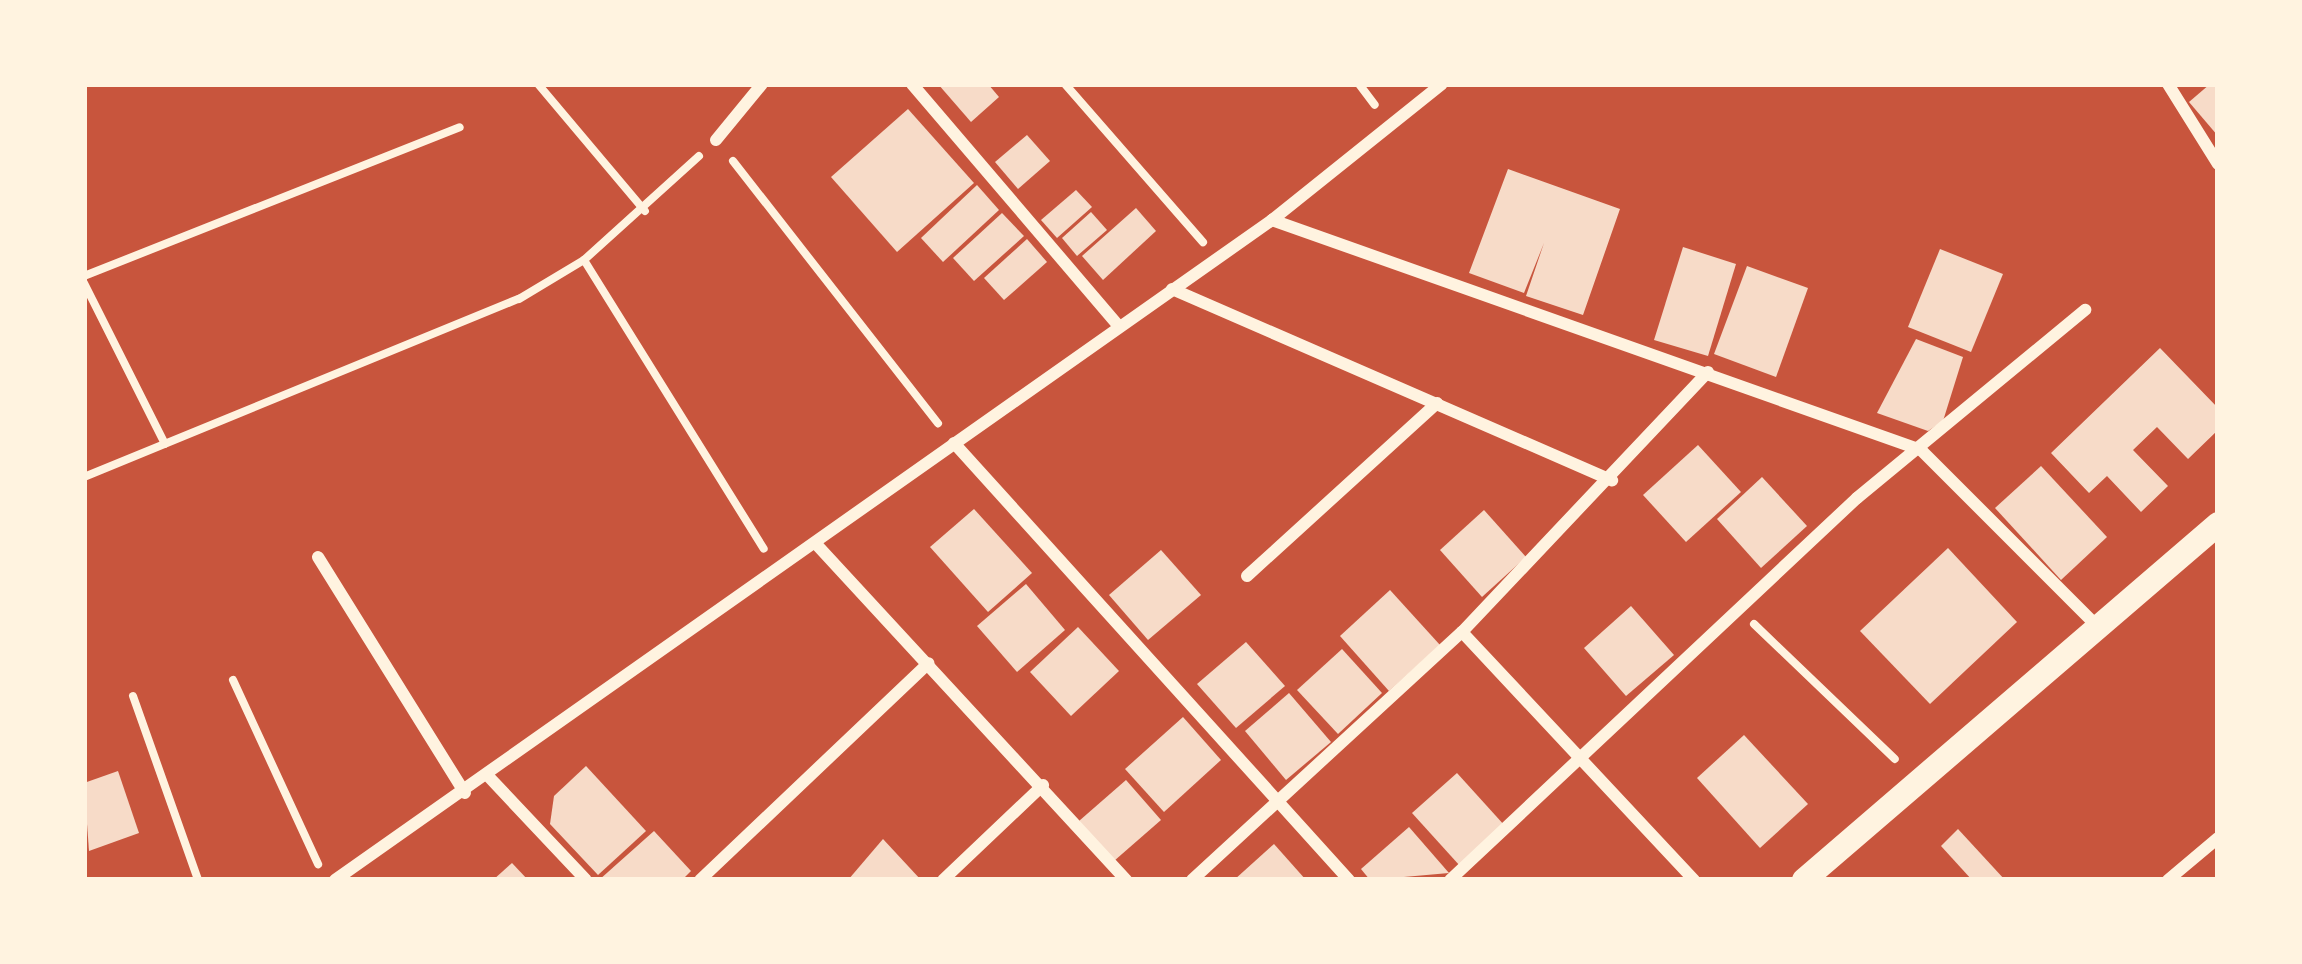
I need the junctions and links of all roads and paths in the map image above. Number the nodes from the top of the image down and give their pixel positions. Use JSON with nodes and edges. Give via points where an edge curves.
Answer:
{"nodes":[{"id":1,"x":538,"y":84,"type":"edge"},
{"id":2,"x":762,"y":84,"type":"edge"},
{"id":3,"x":912,"y":84,"type":"edge"},
{"id":4,"x":1065,"y":84,"type":"edge"},
{"id":5,"x":1442,"y":84,"type":"edge"},
{"id":6,"x":2168,"y":84,"type":"edge"},
{"id":7,"x":460,"y":127,"type":"dead end"},
{"id":8,"x":716,"y":140,"type":"junction"},
{"id":9,"x":2218,"y":164,"type":"edge"},
{"id":10,"x":644,"y":211,"type":"junction"},
{"id":11,"x":1272,"y":220,"type":"junction"},
{"id":12,"x":1216,"y":256,"type":"junction"},
{"id":13,"x":584,"y":260,"type":"junction"},
{"id":14,"x":84,"y":279,"type":"edge"},
{"id":15,"x":1172,"y":289,"type":"junction"},
{"id":16,"x":2085,"y":310,"type":"dead end"},
{"id":17,"x":1119,"y":326,"type":"junction"},
{"id":18,"x":1708,"y":372,"type":"junction"},
{"id":19,"x":1436,"y":403,"type":"junction"},
{"id":20,"x":954,"y":443,"type":"junction"},
{"id":21,"x":165,"y":444,"type":"junction"},
{"id":22,"x":1921,"y":450,"type":"junction"},
{"id":23,"x":84,"y":477,"type":"edge"},
{"id":24,"x":1612,"y":480,"type":"junction"},
{"id":25,"x":2218,"y":524,"type":"edge"},
{"id":26,"x":817,"y":545,"type":"junction"},
{"id":27,"x":319,"y":557,"type":"dead end"},
{"id":28,"x":778,"y":573,"type":"junction"},
{"id":29,"x":1247,"y":576,"type":"dead end"},
{"id":30,"x":1740,"y":610,"type":"junction"},
{"id":31,"x":2099,"y":628,"type":"junction"},
{"id":32,"x":1462,"y":632,"type":"junction"},
{"id":33,"x":929,"y":663,"type":"junction"},
{"id":34,"x":233,"y":680,"type":"dead end"},
{"id":35,"x":134,"y":696,"type":"dead end"},
{"id":36,"x":1578,"y":759,"type":"junction"},
{"id":37,"x":1896,"y":760,"type":"dead end"},
{"id":38,"x":489,"y":777,"type":"junction"},
{"id":39,"x":1043,"y":784,"type":"junction"},
{"id":40,"x":465,"y":793,"type":"junction"},
{"id":41,"x":1283,"y":804,"type":"junction"},
{"id":42,"x":2218,"y":838,"type":"edge"},
{"id":43,"x":198,"y":880,"type":"edge"},
{"id":44,"x":330,"y":880,"type":"edge"},
{"id":45,"x":586,"y":880,"type":"edge"},
{"id":46,"x":700,"y":880,"type":"edge"},
{"id":47,"x":943,"y":880,"type":"edge"},
{"id":48,"x":1126,"y":880,"type":"edge"},
{"id":49,"x":1192,"y":880,"type":"edge"},
{"id":50,"x":1349,"y":880,"type":"edge"},
{"id":51,"x":1450,"y":880,"type":"edge"},
{"id":52,"x":1694,"y":880,"type":"edge"},
{"id":53,"x":1804,"y":880,"type":"edge"},
{"id":54,"x":2168,"y":880,"type":"edge"}],
"edges":[{"from":1,"to":10,"type":"path"},
{"from":2,"to":8,"type":"street"},
{"from":3,"to":17,"type":"street"},
{"from":4,"to":12,"type":"path"},
{"from":5,"to":11,"type":"street"},
{"from":6,"to":9,"type":"street"},
{"from":7,"to":14,"type":"path"},
{"from":8,"to":10,"type":"path"},
{"from":8,"to":20,"type":"path"},
{"from":10,"to":13,"type":"path"},
{"from":11,"to":12,"type":"street"},
{"from":11,"to":18,"type":"street"},
{"from":12,"to":15,"type":"street"},
{"from":13,"to":21,"type":"path","via":[[504,306]]},
{"from":13,"to":28,"type":"path"},
{"from":14,"to":21,"type":"path"},
{"from":15,"to":17,"type":"street"},
{"from":15,"to":19,"type":"street"},
{"from":16,"to":22,"type":"street"},
{"from":17,"to":20,"type":"street"},
{"from":18,"to":22,"type":"street"},
{"from":18,"to":24,"type":"street"},
{"from":19,"to":24,"type":"street"},
{"from":19,"to":29,"type":"street"},
{"from":20,"to":26,"type":"street"},
{"from":20,"to":41,"type":"street"},
{"from":21,"to":23,"type":"path"},
{"from":22,"to":30,"type":"street"},
{"from":22,"to":31,"type":"street"},
{"from":24,"to":32,"type":"street"},
{"from":25,"to":31,"type":"main road"},
{"from":26,"to":28,"type":"street"},
{"from":26,"to":33,"type":"street"},
{"from":27,"to":40,"type":"street"},
{"from":28,"to":38,"type":"street"},
{"from":30,"to":36,"type":"street"},
{"from":30,"to":37,"type":"path"},
{"from":31,"to":53,"type":"main road"},
{"from":32,"to":36,"type":"street"},
{"from":32,"to":41,"type":"street"},
{"from":33,"to":39,"type":"street"},
{"from":33,"to":46,"type":"street"},
{"from":34,"to":44,"type":"path"},
{"from":35,"to":43,"type":"path"},
{"from":36,"to":51,"type":"street"},
{"from":36,"to":52,"type":"street"},
{"from":38,"to":40,"type":"street"},
{"from":38,"to":45,"type":"street"},
{"from":39,"to":47,"type":"street"},
{"from":39,"to":48,"type":"street"},
{"from":40,"to":44,"type":"street"},
{"from":41,"to":49,"type":"street"},
{"from":41,"to":50,"type":"street"},
{"from":42,"to":54,"type":"street"}]}
